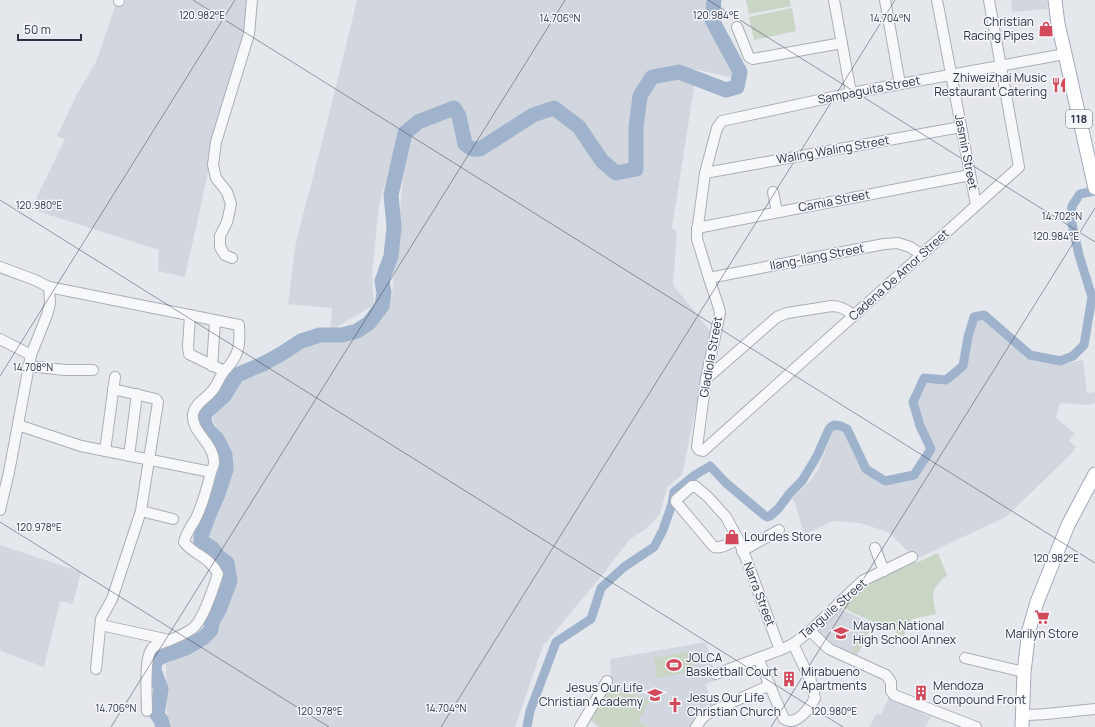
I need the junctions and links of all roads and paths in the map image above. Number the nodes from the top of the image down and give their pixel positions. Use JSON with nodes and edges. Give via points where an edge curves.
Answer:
{"nodes":[{"id":1,"x":252,"y":0,"type":"edge"},
{"id":2,"x":834,"y":0,"type":"edge"},
{"id":3,"x":885,"y":0,"type":"edge"},
{"id":4,"x":937,"y":0,"type":"edge"},
{"id":5,"x":989,"y":0,"type":"edge"},
{"id":6,"x":1055,"y":0,"type":"edge"},
{"id":7,"x":737,"y":27,"type":"dead end"},
{"id":8,"x":842,"y":43,"type":"junction"},
{"id":9,"x":1065,"y":54,"type":"junction"},
{"id":10,"x":1001,"y":66,"type":"junction"},
{"id":11,"x":951,"y":75,"type":"junction"},
{"id":12,"x":900,"y":84,"type":"junction"},
{"id":13,"x":851,"y":93,"type":"junction"},
{"id":14,"x":722,"y":121,"type":"joint"},
{"id":15,"x":961,"y":127,"type":"junction"},
{"id":16,"x":705,"y":173,"type":"junction"},
{"id":17,"x":970,"y":175,"type":"junction"},
{"id":18,"x":1094,"y":186,"type":"edge"},
{"id":19,"x":773,"y":192,"type":"dead end"},
{"id":20,"x":976,"y":205,"type":"junction"},
{"id":21,"x":777,"y":212,"type":"junction"},
{"id":22,"x":697,"y":228,"type":"junction"},
{"id":23,"x":922,"y":255,"type":"junction"},
{"id":24,"x":232,"y":258,"type":"dead end"},
{"id":25,"x":0,"y":267,"type":"edge"},
{"id":26,"x":709,"y":278,"type":"junction"},
{"id":27,"x":49,"y":287,"type":"junction"},
{"id":28,"x":854,"y":315,"type":"junction"},
{"id":29,"x":190,"y":316,"type":"junction"},
{"id":30,"x":215,"y":320,"type":"junction"},
{"id":31,"x":0,"y":339,"type":"edge"},
{"id":32,"x":30,"y":355,"type":"junction"},
{"id":33,"x":28,"y":366,"type":"junction"},
{"id":34,"x":212,"y":366,"type":"junction"},
{"id":35,"x":93,"y":370,"type":"dead end"},
{"id":36,"x":224,"y":372,"type":"junction"},
{"id":37,"x":115,"y":377,"type":"dead end"},
{"id":38,"x":706,"y":379,"type":"junction"},
{"id":39,"x":113,"y":389,"type":"junction"},
{"id":40,"x":137,"y":394,"type":"junction"},
{"id":41,"x":18,"y":426,"type":"junction"},
{"id":42,"x":105,"y":451,"type":"junction"},
{"id":43,"x":703,"y":451,"type":"joint"},
{"id":44,"x":129,"y":456,"type":"junction"},
{"id":45,"x":150,"y":460,"type":"junction"},
{"id":46,"x":211,"y":472,"type":"junction"},
{"id":47,"x":1095,"y":474,"type":"edge"},
{"id":48,"x":0,"y":510,"type":"edge"},
{"id":49,"x":141,"y":511,"type":"junction"},
{"id":50,"x":173,"y":519,"type":"dead end"},
{"id":51,"x":779,"y":530,"type":"dead end"},
{"id":52,"x":738,"y":539,"type":"junction"},
{"id":53,"x":875,"y":548,"type":"dead end"},
{"id":54,"x":742,"y":551,"type":"junction"},
{"id":55,"x":912,"y":557,"type":"dead end"},
{"id":56,"x":884,"y":571,"type":"junction"},
{"id":57,"x":100,"y":625,"type":"junction"},
{"id":58,"x":810,"y":631,"type":"junction"},
{"id":59,"x":170,"y":640,"type":"junction"},
{"id":60,"x":793,"y":644,"type":"junction"},
{"id":61,"x":780,"y":650,"type":"junction"},
{"id":62,"x":758,"y":658,"type":"junction"},
{"id":63,"x":965,"y":658,"type":"dead end"},
{"id":64,"x":96,"y":669,"type":"dead end"},
{"id":65,"x":1023,"y":672,"type":"junction"},
{"id":66,"x":716,"y":674,"type":"dead end"},
{"id":67,"x":607,"y":681,"type":"dead end"},
{"id":68,"x":770,"y":685,"type":"junction"},
{"id":69,"x":1095,"y":709,"type":"edge"},
{"id":70,"x":147,"y":711,"type":"dead end"},
{"id":71,"x":1022,"y":721,"type":"edge"},
{"id":72,"x":580,"y":727,"type":"edge"},
{"id":73,"x":696,"y":727,"type":"edge"},
{"id":74,"x":976,"y":727,"type":"edge"}],
"edges":[{"from":1,"to":24,"type":"street","via":[[249,34],[216,142],[214,165],[216,178],[227,192],[231,204],[227,222],[220,236],[220,248],[225,255]]},
{"from":2,"to":8,"type":"street"},
{"from":3,"to":12,"type":"street"},
{"from":4,"to":11,"type":"street","name":"Jasmin Street"},
{"from":5,"to":10,"type":"street"},
{"from":6,"to":9,"type":"main road","number":"118"},
{"from":7,"to":8,"type":"street","via":[[749,57],[753,59]]},
{"from":8,"to":13,"type":"street"},
{"from":9,"to":10,"type":"street","name":"Sampaguita Street"},
{"from":9,"to":18,"type":"main road","number":"118"},
{"from":10,"to":11,"type":"street","name":"Sampaguita Street"},
{"from":10,"to":20,"type":"street","name":"Cadena De Amor Street","via":[[1019,167]]},
{"from":11,"to":12,"type":"street","name":"Sampaguita Street"},
{"from":11,"to":15,"type":"street","name":"Jasmin Street"},
{"from":12,"to":13,"type":"street","name":"Sampaguita Street"},
{"from":13,"to":14,"type":"street","name":"Sampaguita Street"},
{"from":14,"to":16,"type":"street","name":"Gladiola Street","via":[[717,128]]},
{"from":15,"to":16,"type":"street","name":"Waling Waling Street"},
{"from":15,"to":17,"type":"street","name":"Jasmin Street"},
{"from":16,"to":22,"type":"street","name":"Gladiola Street"},
{"from":17,"to":20,"type":"street","name":"Jasmin Street"},
{"from":17,"to":21,"type":"street","name":"Camia Street"},
{"from":19,"to":21,"type":"street"},
{"from":20,"to":23,"type":"street","name":"Cadena De Amor Street"},
{"from":21,"to":22,"type":"street","name":"Camia Street"},
{"from":22,"to":26,"type":"street","name":"Gladiola Street","via":[[697,239]]},
{"from":23,"to":26,"type":"street","name":"Ilang-Ilang Street","via":[[898,243],[884,244]]},
{"from":23,"to":28,"type":"street","name":"Cadena De Amor Street"},
{"from":25,"to":27,"type":"street"},
{"from":26,"to":38,"type":"street","name":"Gladiola Street","via":[[720,313]]},
{"from":27,"to":29,"type":"street"},
{"from":27,"to":32,"type":"street","via":[[50,303],[47,315]]},
{"from":28,"to":38,"type":"street","via":[[843,308],[832,306],[777,317]]},
{"from":28,"to":43,"type":"street","name":"Cadena De Amor Street"},
{"from":29,"to":30,"type":"street"},
{"from":29,"to":34,"type":"street","via":[[189,354]]},
{"from":30,"to":34,"type":"street"},
{"from":30,"to":36,"type":"street","via":[[239,325],[239,349]]},
{"from":31,"to":32,"type":"street"},
{"from":32,"to":33,"type":"street"},
{"from":33,"to":35,"type":"street"},
{"from":33,"to":41,"type":"street"},
{"from":34,"to":36,"type":"street"},
{"from":36,"to":46,"type":"street","via":[[213,391],[198,404],[193,414],[197,429],[212,451],[215,461]]},
{"from":37,"to":39,"type":"street"},
{"from":38,"to":43,"type":"street","name":"Gladiola Street","via":[[697,447]]},
{"from":39,"to":40,"type":"street"},
{"from":39,"to":42,"type":"street"},
{"from":40,"to":44,"type":"street"},
{"from":40,"to":45,"type":"street","via":[[156,399],[158,402]]},
{"from":41,"to":42,"type":"street"},
{"from":41,"to":48,"type":"street"},
{"from":42,"to":44,"type":"street"},
{"from":44,"to":45,"type":"street"},
{"from":45,"to":46,"type":"street"},
{"from":45,"to":49,"type":"street"},
{"from":46,"to":59,"type":"street","via":[[204,498],[184,542],[188,548],[209,562],[218,574],[198,623],[192,629]]},
{"from":47,"to":65,"type":"main road","via":[[1068,525],[1037,602],[1029,630]]},
{"from":49,"to":50,"type":"street"},
{"from":49,"to":57,"type":"street","via":[[112,599]]},
{"from":51,"to":54,"type":"street"},
{"from":52,"to":52,"type":"street","name":"Narra Street","via":[[726,517],[695,486],[676,500],[714,547],[721,547]]},
{"from":52,"to":54,"type":"street","name":"Narra Street"},
{"from":53,"to":56,"type":"street"},
{"from":54,"to":61,"type":"street","name":"Narra Street"},
{"from":55,"to":56,"type":"street","name":"Tanguile Street"},
{"from":56,"to":58,"type":"street","name":"Tanguile Street","via":[[862,581]]},
{"from":57,"to":59,"type":"street"},
{"from":57,"to":64,"type":"street"},
{"from":58,"to":60,"type":"street","name":"Tanguile Street"},
{"from":58,"to":74,"type":"street","via":[[833,651],[886,675],[891,682],[891,691],[894,695]]},
{"from":59,"to":70,"type":"street","via":[[154,646],[150,651]]},
{"from":60,"to":61,"type":"street","name":"Tanguile Street"},
{"from":60,"to":68,"type":"street","via":[[811,681],[815,698],[810,708],[797,721],[788,723],[784,720]]},
{"from":61,"to":62,"type":"street","name":"Tanguile Street"},
{"from":62,"to":66,"type":"street","name":"Tanguile Street"},
{"from":62,"to":68,"type":"street"},
{"from":63,"to":65,"type":"street"},
{"from":65,"to":71,"type":"main road"},
{"from":67,"to":72,"type":"street"},
{"from":68,"to":73,"type":"street","via":[[709,713]]},
{"from":69,"to":71,"type":"street","via":[[1043,715]]}]}
